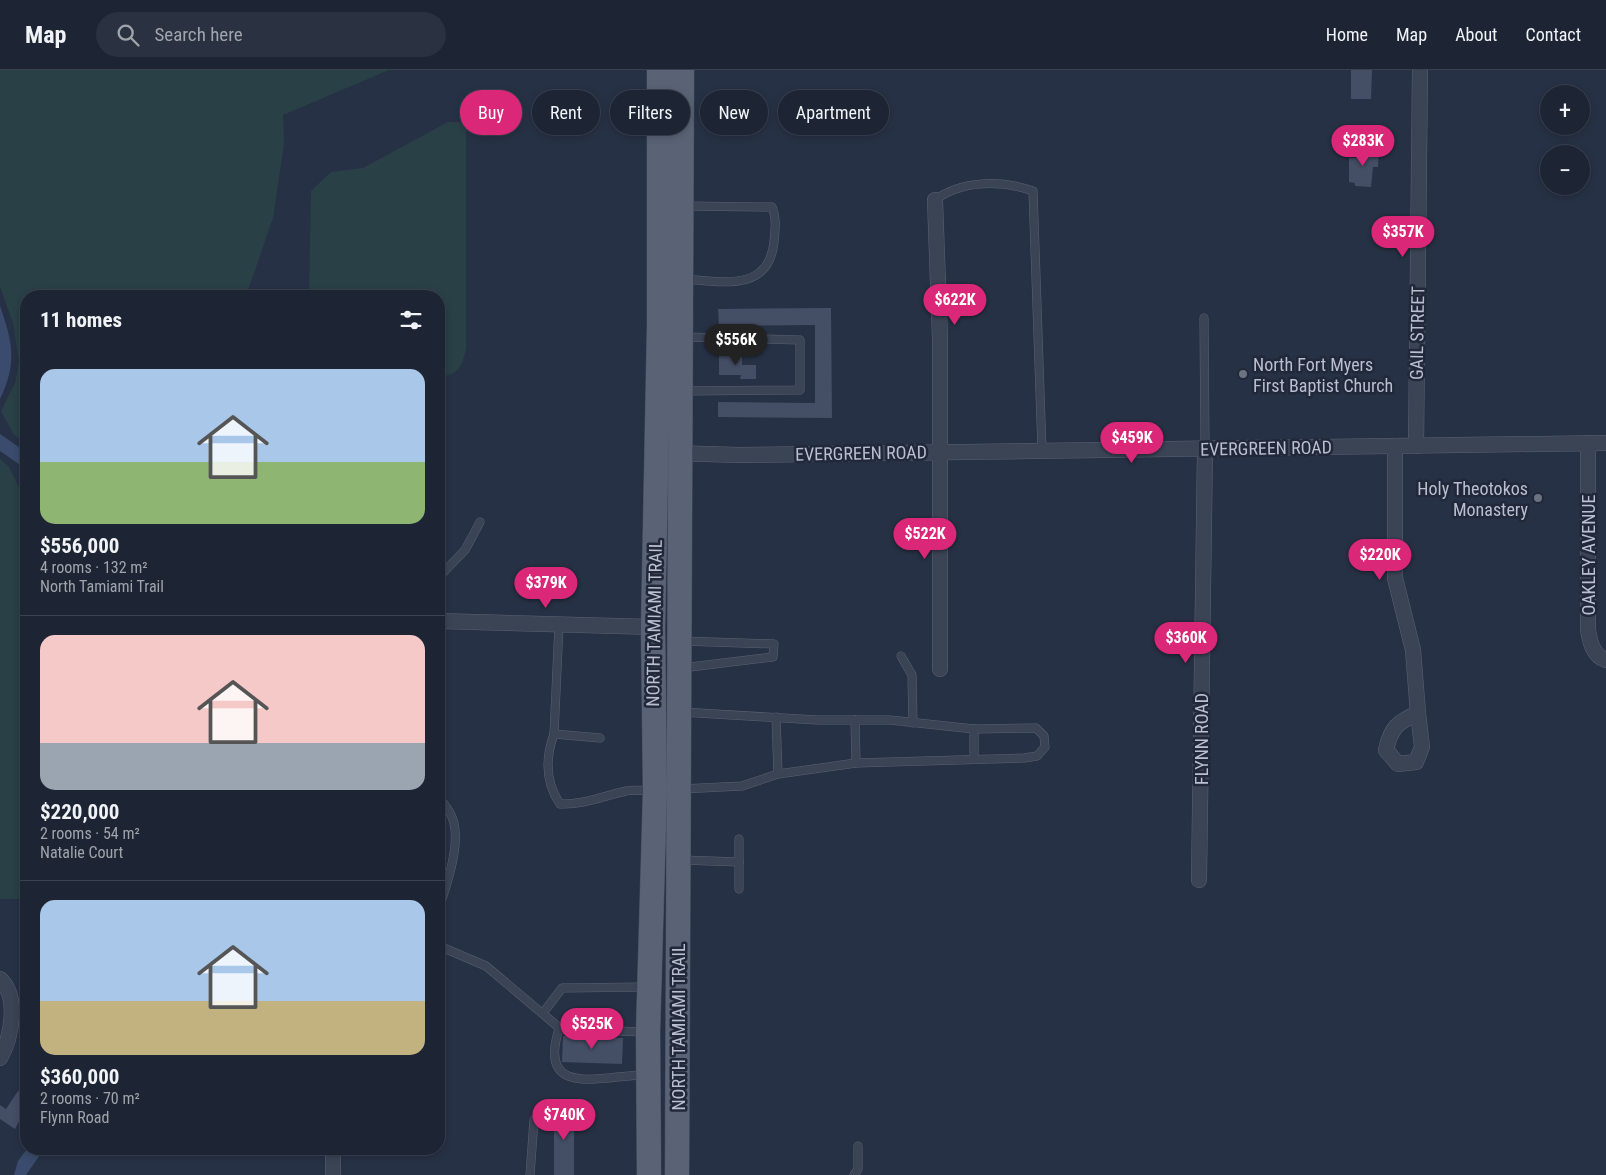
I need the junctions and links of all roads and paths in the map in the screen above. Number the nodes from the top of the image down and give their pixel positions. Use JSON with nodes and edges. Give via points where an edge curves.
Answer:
{"nodes":[{"id":1,"x":659,"y":70,"type":"edge"},
{"id":2,"x":678,"y":70,"type":"edge"},
{"id":3,"x":682,"y":70,"type":"edge"},
{"id":4,"x":1420,"y":70,"type":"edge"},
{"id":5,"x":681,"y":90,"type":"edge"},
{"id":6,"x":682,"y":90,"type":"edge"},
{"id":7,"x":682,"y":135,"type":"edge"},
{"id":8,"x":935,"y":200,"type":"joint"},
{"id":9,"x":682,"y":206,"type":"junction"},
{"id":10,"x":683,"y":279,"type":"junction"},
{"id":11,"x":1204,"y":318,"type":"dead end"},
{"id":12,"x":681,"y":337,"type":"junction"},
{"id":13,"x":681,"y":391,"type":"junction"},
{"id":14,"x":1588,"y":443,"type":"junction"},
{"id":15,"x":1606,"y":443,"type":"edge"},
{"id":16,"x":1395,"y":446,"type":"junction"},
{"id":17,"x":1416,"y":446,"type":"junction"},
{"id":18,"x":1204,"y":448,"type":"junction"},
{"id":19,"x":1042,"y":450,"type":"junction"},
{"id":20,"x":941,"y":452,"type":"junction"},
{"id":21,"x":668,"y":453,"type":"junction"},
{"id":22,"x":480,"y":522,"type":"dead end"},
{"id":23,"x":445,"y":570,"type":"edge"},
{"id":24,"x":445,"y":621,"type":"edge"},
{"id":25,"x":558,"y":625,"type":"junction"},
{"id":26,"x":653,"y":627,"type":"junction"},
{"id":27,"x":681,"y":641,"type":"junction"},
{"id":28,"x":900,"y":656,"type":"dead end"},
{"id":29,"x":1606,"y":660,"type":"edge"},
{"id":30,"x":680,"y":668,"type":"junction"},
{"id":31,"x":940,"y":669,"type":"dead end"},
{"id":32,"x":680,"y":712,"type":"junction"},
{"id":33,"x":1418,"y":713,"type":"dead end"},
{"id":34,"x":776,"y":717,"type":"junction"},
{"id":35,"x":855,"y":720,"type":"junction"},
{"id":36,"x":913,"y":723,"type":"junction"},
{"id":37,"x":974,"y":729,"type":"junction"},
{"id":38,"x":554,"y":734,"type":"junction"},
{"id":39,"x":600,"y":738,"type":"dead end"},
{"id":40,"x":974,"y":759,"type":"junction"},
{"id":41,"x":856,"y":764,"type":"junction"},
{"id":42,"x":778,"y":774,"type":"junction"},
{"id":43,"x":680,"y":789,"type":"junction"},
{"id":44,"x":655,"y":791,"type":"junction"},
{"id":45,"x":445,"y":806,"type":"edge"},
{"id":46,"x":739,"y":839,"type":"dead end"},
{"id":47,"x":652,"y":858,"type":"junction"},
{"id":48,"x":679,"y":860,"type":"junction"},
{"id":49,"x":739,"y":862,"type":"junction"},
{"id":50,"x":1199,"y":880,"type":"dead end"},
{"id":51,"x":445,"y":889,"type":"edge"},
{"id":52,"x":739,"y":889,"type":"dead end"},
{"id":53,"x":679,"y":926,"type":"junction"},
{"id":54,"x":651,"y":937,"type":"junction"},
{"id":55,"x":445,"y":949,"type":"edge"},
{"id":56,"x":0,"y":979,"type":"edge"},
{"id":57,"x":650,"y":986,"type":"junction"},
{"id":58,"x":678,"y":1007,"type":"junction"},
{"id":59,"x":543,"y":1013,"type":"junction"},
{"id":60,"x":559,"y":1029,"type":"junction"},
{"id":61,"x":648,"y":1032,"type":"junction"},
{"id":62,"x":0,"y":1058,"type":"edge"},
{"id":63,"x":649,"y":1075,"type":"junction"},
{"id":64,"x":534,"y":1120,"type":"dead end"},
{"id":65,"x":858,"y":1146,"type":"dead end"},
{"id":66,"x":333,"y":1155,"type":"edge"},
{"id":67,"x":333,"y":1175,"type":"edge"},
{"id":68,"x":530,"y":1175,"type":"edge"},
{"id":69,"x":649,"y":1175,"type":"edge"},
{"id":70,"x":677,"y":1175,"type":"edge"},
{"id":71,"x":854,"y":1175,"type":"edge"}],
"edges":[{"from":1,"to":21,"type":"main road","name":"NORTH TAMIAMI TRAIL"},
{"from":2,"to":5,"type":"main road"},
{"from":3,"to":6,"type":"main road","name":"NORTH TAMIAMI TRAIL"},
{"from":4,"to":17,"type":"street","name":"GAIL STREET"},
{"from":7,"to":9,"type":"main road","name":"NORTH TAMIAMI TRAIL"},
{"from":8,"to":19,"type":"lane","via":[[949,190],[975,184],[1017,185],[1033,191]]},
{"from":8,"to":20,"type":"street"},
{"from":9,"to":10,"type":"main road","name":"NORTH TAMIAMI TRAIL"},
{"from":9,"to":10,"type":"lane","via":[[772,207],[776,216],[773,252],[760,274],[749,279],[725,281]]},
{"from":10,"to":12,"type":"main road","name":"NORTH TAMIAMI TRAIL"},
{"from":11,"to":18,"type":"lane"},
{"from":12,"to":13,"type":"main road","name":"NORTH TAMIAMI TRAIL"},
{"from":12,"to":13,"type":"lane","via":[[800,340],[800,390]]},
{"from":13,"to":21,"type":"main road","name":"NORTH TAMIAMI TRAIL"},
{"from":14,"to":15,"type":"street","name":"EVERGREEN ROAD"},
{"from":14,"to":17,"type":"street","name":"EVERGREEN ROAD"},
{"from":14,"to":29,"type":"street","name":"OAKLEY AVENUE","via":[[1588,630],[1591,646],[1601,659]]},
{"from":16,"to":17,"type":"street","name":"EVERGREEN ROAD"},
{"from":16,"to":18,"type":"street","name":"EVERGREEN ROAD"},
{"from":16,"to":33,"type":"street","via":[[1395,578],[1412,650]]},
{"from":18,"to":19,"type":"street","name":"EVERGREEN ROAD"},
{"from":18,"to":50,"type":"street","name":"FLYNN ROAD"},
{"from":19,"to":20,"type":"street","name":"EVERGREEN ROAD"},
{"from":20,"to":21,"type":"street","name":"EVERGREEN ROAD"},
{"from":20,"to":31,"type":"street"},
{"from":21,"to":26,"type":"main road","name":"NORTH TAMIAMI TRAIL"},
{"from":21,"to":27,"type":"main road","name":"NORTH TAMIAMI TRAIL"},
{"from":22,"to":23,"type":"lane","via":[[464,550]]},
{"from":24,"to":25,"type":"street"},
{"from":25,"to":26,"type":"street"},
{"from":25,"to":38,"type":"lane"},
{"from":26,"to":44,"type":"main road","name":"NORTH TAMIAMI TRAIL"},
{"from":27,"to":30,"type":"main road","name":"NORTH TAMIAMI TRAIL"},
{"from":27,"to":30,"type":"lane","via":[[774,644],[773,657]]},
{"from":28,"to":36,"type":"lane","via":[[912,675]]},
{"from":30,"to":32,"type":"main road","name":"NORTH TAMIAMI TRAIL"},
{"from":32,"to":34,"type":"lane"},
{"from":32,"to":43,"type":"main road","name":"NORTH TAMIAMI TRAIL"},
{"from":34,"to":35,"type":"lane"},
{"from":34,"to":42,"type":"lane"},
{"from":35,"to":36,"type":"lane"},
{"from":35,"to":41,"type":"lane"},
{"from":36,"to":37,"type":"lane"},
{"from":37,"to":40,"type":"lane"},
{"from":37,"to":40,"type":"lane","via":[[1036,728],[1044,736],[1045,747],[1037,756]]},
{"from":38,"to":39,"type":"lane"},
{"from":38,"to":44,"type":"lane","via":[[547,765],[551,791],[560,804],[572,805],[606,798],[627,790]]},
{"from":40,"to":41,"type":"lane"},
{"from":41,"to":42,"type":"lane"},
{"from":42,"to":43,"type":"lane","via":[[742,786]]},
{"from":43,"to":48,"type":"main road","name":"NORTH TAMIAMI TRAIL"},
{"from":44,"to":47,"type":"main road","name":"NORTH TAMIAMI TRAIL"},
{"from":45,"to":51,"type":"lane","via":[[451,814],[456,835]]},
{"from":46,"to":49,"type":"lane"},
{"from":47,"to":53,"type":"main road","via":[[660,872],[664,909]]},
{"from":47,"to":54,"type":"main road","name":"NORTH TAMIAMI TRAIL"},
{"from":48,"to":49,"type":"lane"},
{"from":48,"to":53,"type":"main road","name":"NORTH TAMIAMI TRAIL"},
{"from":49,"to":52,"type":"lane"},
{"from":53,"to":58,"type":"main road","name":"NORTH TAMIAMI TRAIL"},
{"from":54,"to":57,"type":"main road","name":"NORTH TAMIAMI TRAIL"},
{"from":54,"to":58,"type":"main road","via":[[665,955],[668,988],[672,1001]]},
{"from":55,"to":59,"type":"lane","via":[[486,966]]},
{"from":56,"to":62,"type":"street","via":[[10,995],[11,1018]]},
{"from":57,"to":59,"type":"lane","via":[[562,988]]},
{"from":57,"to":61,"type":"main road","name":"NORTH TAMIAMI TRAIL"},
{"from":58,"to":70,"type":"main road","name":"NORTH TAMIAMI TRAIL"},
{"from":59,"to":60,"type":"lane"},
{"from":60,"to":61,"type":"lane"},
{"from":60,"to":63,"type":"lane","via":[[554,1061],[563,1073],[587,1080]]},
{"from":61,"to":63,"type":"main road","name":"NORTH TAMIAMI TRAIL"},
{"from":63,"to":69,"type":"main road","name":"NORTH TAMIAMI TRAIL"},
{"from":64,"to":68,"type":"lane"},
{"from":65,"to":71,"type":"lane","via":[[858,1169]]},
{"from":66,"to":67,"type":"street"}]}
